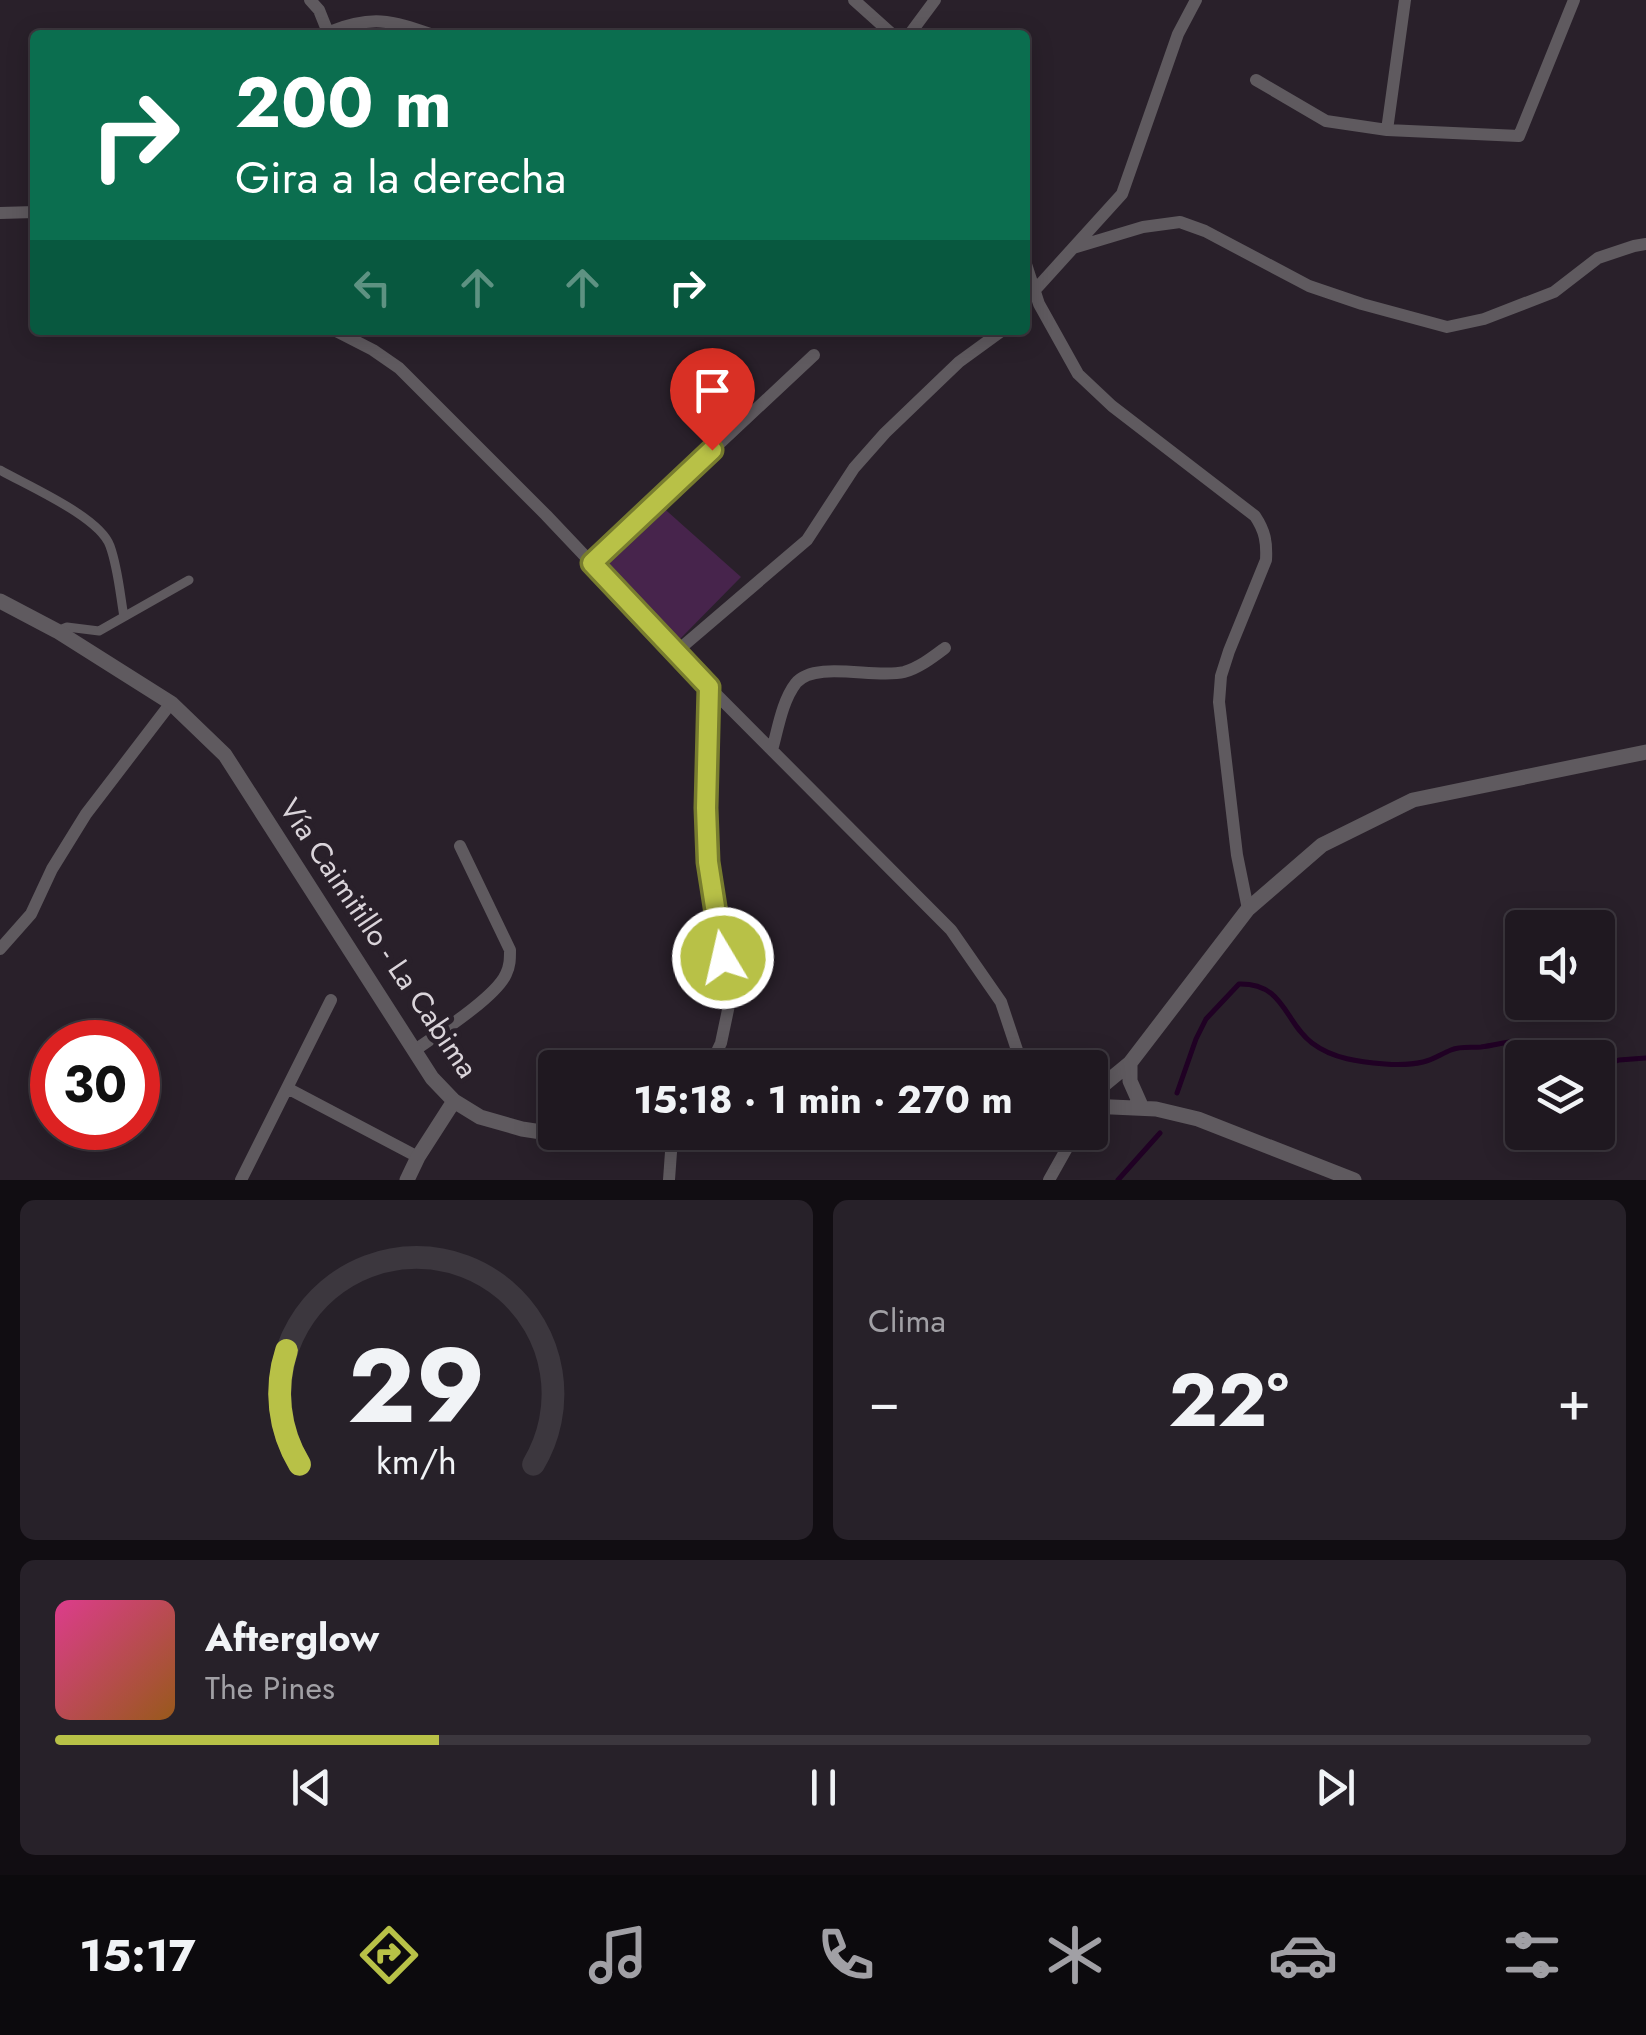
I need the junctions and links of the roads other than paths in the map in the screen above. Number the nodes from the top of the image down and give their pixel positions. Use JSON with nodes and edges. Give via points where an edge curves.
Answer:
{"nodes":[{"id":1,"x":310,"y":0,"type":"edge"},
{"id":2,"x":854,"y":0,"type":"edge"},
{"id":3,"x":935,"y":0,"type":"edge"},
{"id":4,"x":1196,"y":0,"type":"edge"},
{"id":5,"x":1406,"y":0,"type":"edge"},
{"id":6,"x":1574,"y":0,"type":"edge"},
{"id":7,"x":327,"y":30,"type":"edge"},
{"id":8,"x":337,"y":30,"type":"edge"},
{"id":9,"x":420,"y":30,"type":"edge"},
{"id":10,"x":887,"y":30,"type":"edge"},
{"id":11,"x":913,"y":30,"type":"edge"},
{"id":12,"x":1256,"y":80,"type":"dead end"},
{"id":13,"x":1387,"y":130,"type":"junction"},
{"id":14,"x":30,"y":212,"type":"edge"},
{"id":15,"x":0,"y":213,"type":"edge"},
{"id":16,"x":1646,"y":244,"type":"edge"},
{"id":17,"x":1073,"y":248,"type":"junction"},
{"id":18,"x":1030,"y":276,"type":"edge"},
{"id":19,"x":1037,"y":296,"type":"junction"},
{"id":20,"x":1030,"y":306,"type":"edge"},
{"id":21,"x":344,"y":335,"type":"edge"},
{"id":22,"x":996,"y":335,"type":"edge"},
{"id":23,"x":814,"y":354,"type":"dead end"},
{"id":24,"x":0,"y":470,"type":"edge"},
{"id":25,"x":592,"y":563,"type":"junction"},
{"id":26,"x":189,"y":580,"type":"dead end"},
{"id":27,"x":0,"y":602,"type":"edge"},
{"id":28,"x":124,"y":617,"type":"junction"},
{"id":29,"x":56,"y":631,"type":"junction"},
{"id":30,"x":945,"y":648,"type":"dead end"},
{"id":31,"x":676,"y":652,"type":"junction"},
{"id":32,"x":709,"y":687,"type":"junction"},
{"id":33,"x":171,"y":703,"type":"junction"},
{"id":34,"x":772,"y":750,"type":"junction"},
{"id":35,"x":1646,"y":752,"type":"edge"},
{"id":36,"x":460,"y":846,"type":"dead end"},
{"id":37,"x":1248,"y":908,"type":"junction"},
{"id":38,"x":0,"y":949,"type":"edge"},
{"id":39,"x":331,"y":1000,"type":"dead end"},
{"id":40,"x":415,"y":1050,"type":"junction"},
{"id":41,"x":718,"y":1050,"type":"edge"},
{"id":42,"x":1017,"y":1050,"type":"edge"},
{"id":43,"x":1130,"y":1063,"type":"junction"},
{"id":44,"x":1108,"y":1081,"type":"edge"},
{"id":45,"x":287,"y":1088,"type":"junction"},
{"id":46,"x":454,"y":1102,"type":"junction"},
{"id":47,"x":1108,"y":1107,"type":"edge"},
{"id":48,"x":1149,"y":1108,"type":"junction"},
{"id":49,"x":538,"y":1132,"type":"edge"},
{"id":50,"x":671,"y":1150,"type":"edge"},
{"id":51,"x":1066,"y":1150,"type":"edge"},
{"id":52,"x":418,"y":1157,"type":"junction"},
{"id":53,"x":241,"y":1180,"type":"edge"},
{"id":54,"x":407,"y":1180,"type":"edge"},
{"id":55,"x":669,"y":1180,"type":"edge"},
{"id":56,"x":1049,"y":1180,"type":"edge"},
{"id":57,"x":1354,"y":1180,"type":"edge"}],
"edges":[{"from":1,"to":7,"type":"street"},
{"from":2,"to":10,"type":"street"},
{"from":3,"to":11,"type":"street"},
{"from":4,"to":17,"type":"street","via":[[1122,194]]},
{"from":5,"to":13,"type":"street"},
{"from":6,"to":13,"type":"street","via":[[1519,136]]},
{"from":8,"to":9,"type":"street","via":[[366,20]]},
{"from":12,"to":13,"type":"street","via":[[1326,121]]},
{"from":14,"to":15,"type":"street"},
{"from":16,"to":17,"type":"street","via":[[1598,258],[1554,292],[1447,327],[1310,286],[1180,222]]},
{"from":17,"to":19,"type":"street"},
{"from":18,"to":19,"type":"street"},
{"from":19,"to":20,"type":"street"},
{"from":19,"to":37,"type":"street","via":[[1078,374],[1264,529],[1266,560],[1229,651],[1218,702]]},
{"from":21,"to":25,"type":"street","via":[[399,368]]},
{"from":22,"to":31,"type":"street","via":[[885,433],[806,540]]},
{"from":23,"to":25,"type":"street"},
{"from":24,"to":28,"type":"street","via":[[104,533]]},
{"from":25,"to":31,"type":"street"},
{"from":26,"to":28,"type":"street"},
{"from":27,"to":29,"type":"street","name":"Vía Caimitillo - La Cabima"},
{"from":28,"to":29,"type":"street","via":[[99,631]]},
{"from":29,"to":33,"type":"street","name":"Vía Caimitillo - La Cabima"},
{"from":30,"to":34,"type":"street","via":[[907,672],[809,673],[788,696]]},
{"from":31,"to":32,"type":"street"},
{"from":32,"to":34,"type":"street"},
{"from":32,"to":41,"type":"street","via":[[708,862],[729,1005]]},
{"from":33,"to":38,"type":"street","via":[[86,814],[31,914]]},
{"from":33,"to":40,"type":"street","name":"Vía Caimitillo - La Cabima","via":[[225,755]]},
{"from":34,"to":42,"type":"street","via":[[951,930],[1001,1002]]},
{"from":35,"to":37,"type":"street","via":[[1414,800],[1322,845]]},
{"from":36,"to":40,"type":"street","via":[[510,962],[505,978],[463,1017]]},
{"from":37,"to":43,"type":"street"},
{"from":39,"to":45,"type":"street"},
{"from":40,"to":46,"type":"street","name":"Vía Caimitillo - La Cabima"},
{"from":43,"to":44,"type":"street"},
{"from":43,"to":48,"type":"street","via":[[1130,1081]]},
{"from":45,"to":52,"type":"street"},
{"from":45,"to":53,"type":"street"},
{"from":46,"to":49,"type":"street","name":"Vía Caimitillo - La Cabima","via":[[480,1117]]},
{"from":46,"to":52,"type":"street"},
{"from":47,"to":48,"type":"street"},
{"from":48,"to":57,"type":"street","via":[[1198,1119]]},
{"from":50,"to":55,"type":"street"},
{"from":51,"to":56,"type":"street"},
{"from":52,"to":54,"type":"street"}]}
